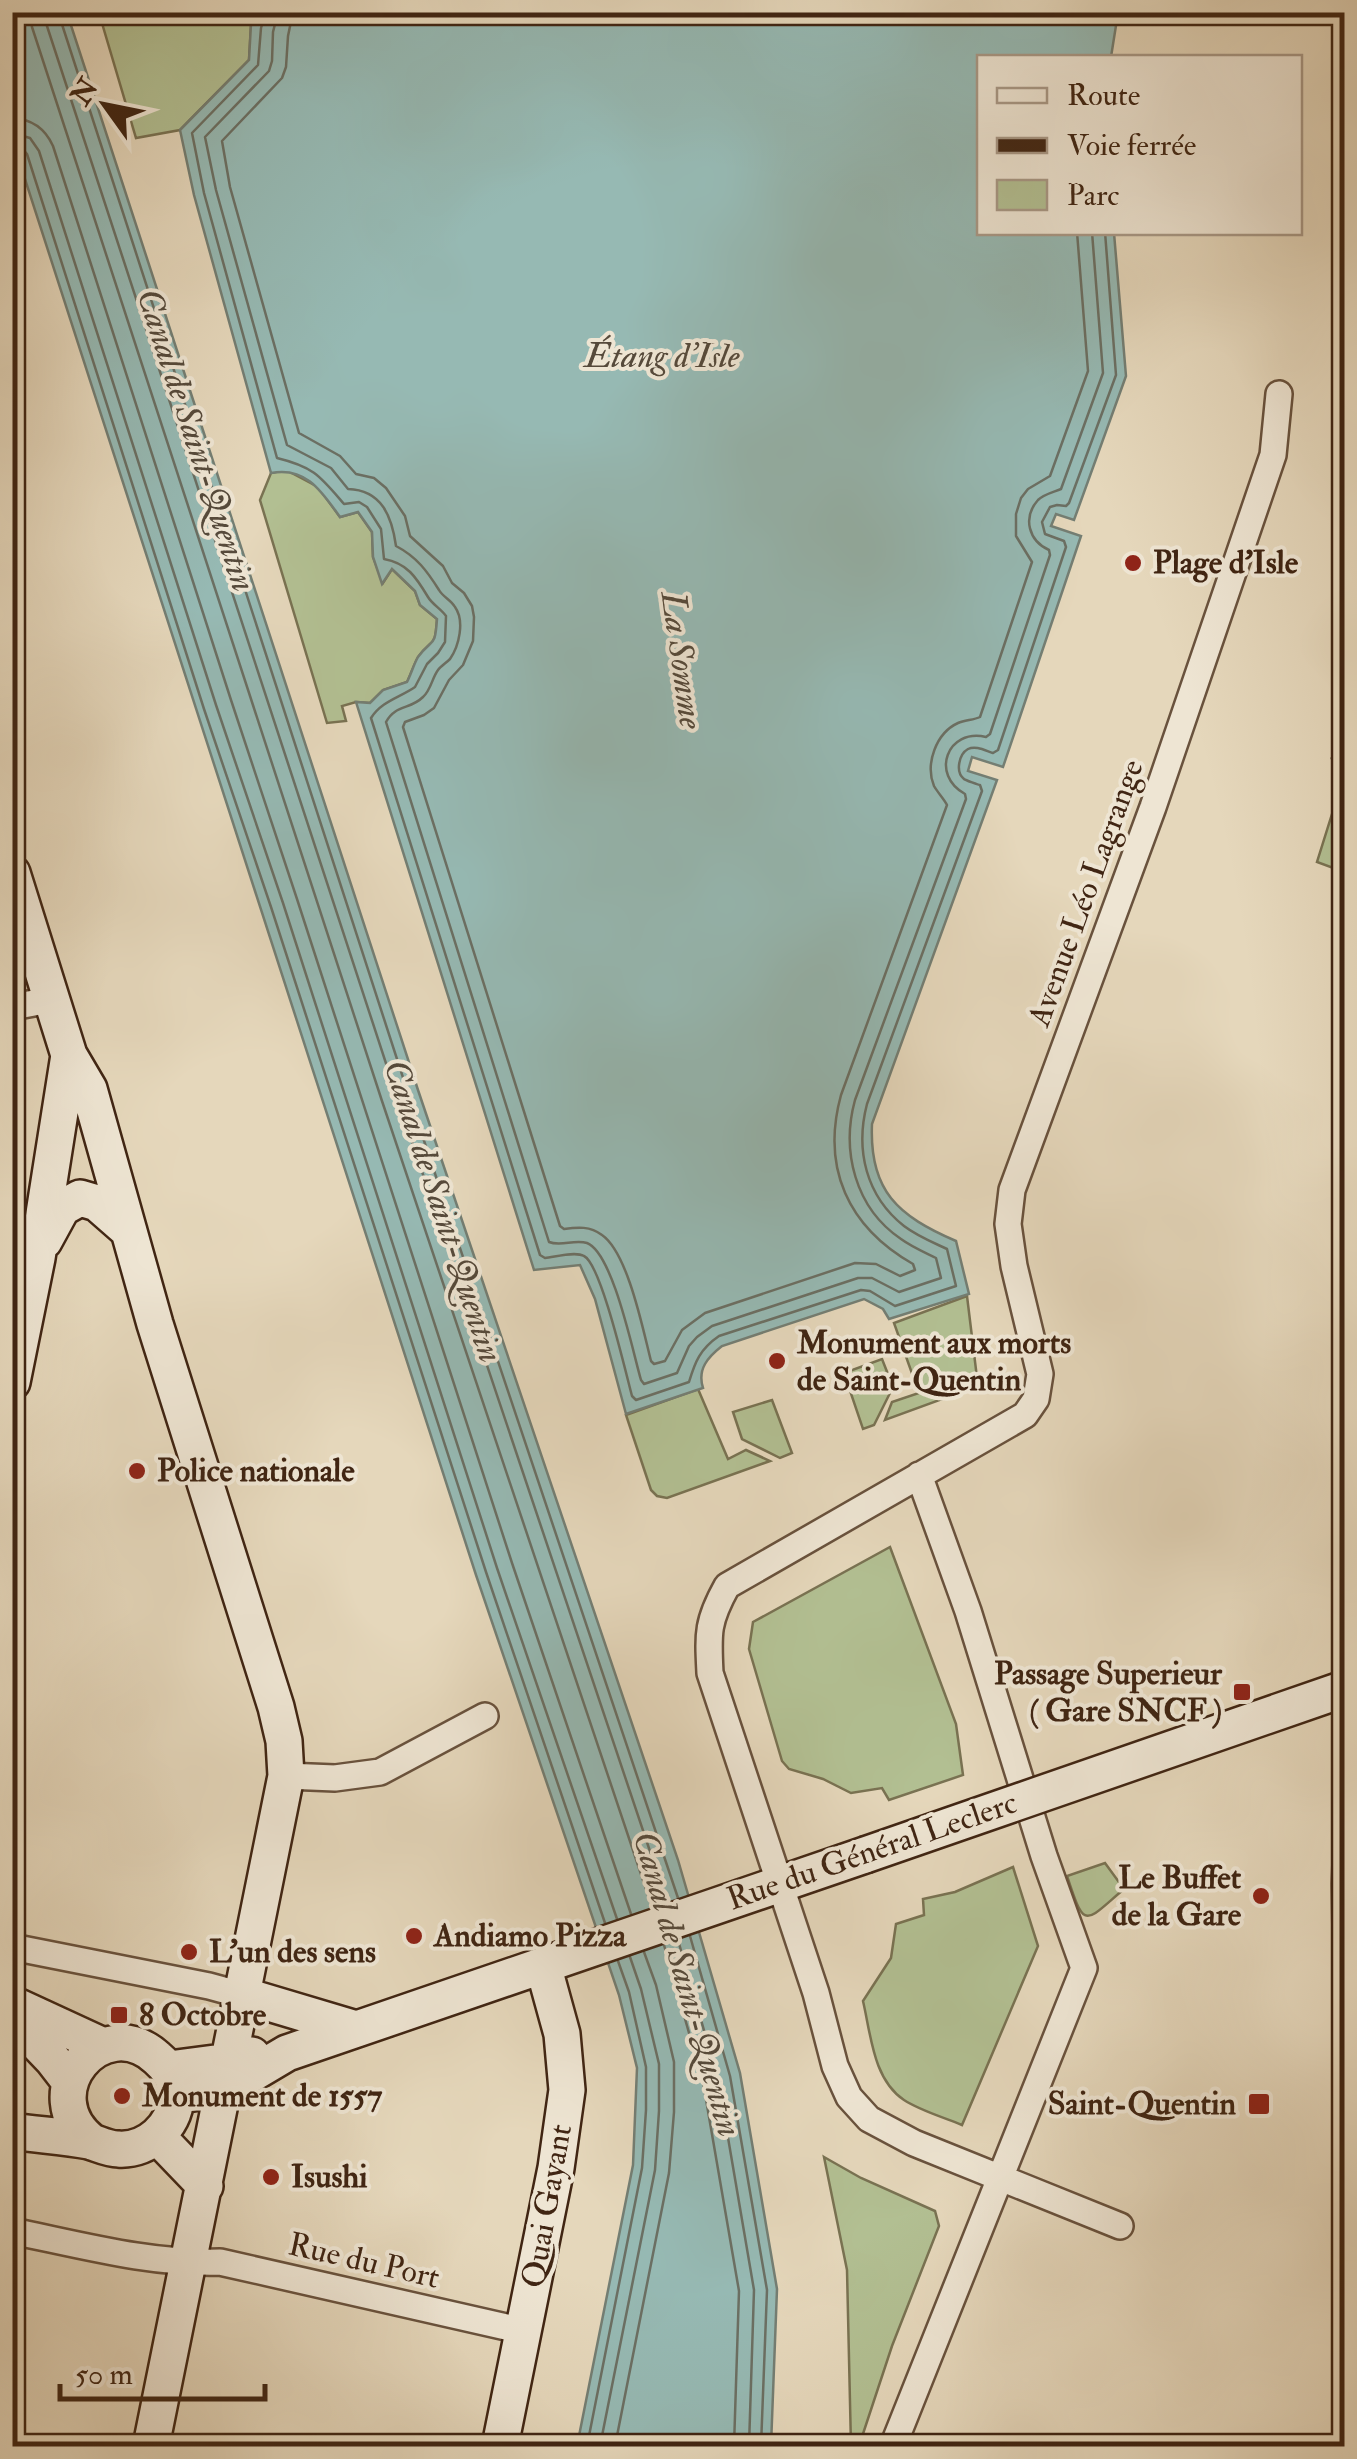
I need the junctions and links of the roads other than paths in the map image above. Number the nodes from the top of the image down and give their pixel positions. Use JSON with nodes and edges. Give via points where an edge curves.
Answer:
{"nodes":[{"id":1,"x":1279,"y":394,"type":"dead end"},
{"id":2,"x":12,"y":873,"type":"edge"},
{"id":3,"x":49,"y":997,"type":"junction"},
{"id":4,"x":12,"y":1007,"type":"edge"},
{"id":5,"x":69,"y":1055,"type":"junction"},
{"id":6,"x":129,"y":1231,"type":"junction"},
{"id":7,"x":37,"y":1258,"type":"junction"},
{"id":8,"x":12,"y":1382,"type":"edge"},
{"id":9,"x":918,"y":1476,"type":"junction"},
{"id":10,"x":1344,"y":1689,"type":"edge"},
{"id":11,"x":485,"y":1716,"type":"dead end"},
{"id":12,"x":286,"y":1776,"type":"junction"},
{"id":13,"x":781,"y":1883,"type":"junction"},
{"id":14,"x":12,"y":1947,"type":"edge"},
{"id":15,"x":555,"y":1960,"type":"junction"},
{"id":16,"x":242,"y":1995,"type":"junction"},
{"id":17,"x":12,"y":2004,"type":"edge"},
{"id":18,"x":12,"y":2017,"type":"edge"},
{"id":19,"x":356,"y":2029,"type":"junction"},
{"id":20,"x":103,"y":2046,"type":"junction"},
{"id":21,"x":227,"y":2074,"type":"junction"},
{"id":22,"x":69,"y":2089,"type":"junction"},
{"id":23,"x":169,"y":2103,"type":"junction"},
{"id":24,"x":12,"y":2120,"type":"edge"},
{"id":25,"x":12,"y":2131,"type":"edge"},
{"id":26,"x":215,"y":2139,"type":"junction"},
{"id":27,"x":92,"y":2142,"type":"junction"},
{"id":28,"x":1001,"y":2176,"type":"junction"},
{"id":29,"x":205,"y":2186,"type":"junction"},
{"id":30,"x":1120,"y":2226,"type":"dead end"},
{"id":31,"x":12,"y":2231,"type":"edge"},
{"id":32,"x":190,"y":2263,"type":"junction"},
{"id":33,"x":524,"y":2331,"type":"junction"},
{"id":34,"x":151,"y":2446,"type":"edge"},
{"id":35,"x":500,"y":2446,"type":"edge"},
{"id":36,"x":892,"y":2446,"type":"edge"}],
"edges":[{"from":1,"to":9,"type":"street","name":"Avenue Léo Lagrange","via":[[1274,455],[1012,1190],[1008,1224],[1040,1374],[1036,1399],[1025,1415]]},
{"from":2,"to":3,"type":"street"},
{"from":3,"to":4,"type":"street"},
{"from":3,"to":5,"type":"street"},
{"from":5,"to":6,"type":"street","via":[[89,1089]]},
{"from":5,"to":7,"type":"street"},
{"from":6,"to":7,"type":"street","via":[[97,1203],[80,1198],[62,1208]]},
{"from":6,"to":12,"type":"street","via":[[276,1707]]},
{"from":7,"to":8,"type":"street"},
{"from":9,"to":13,"type":"street","via":[[727,1586],[712,1612],[710,1673]]},
{"from":9,"to":28,"type":"street","via":[[954,1567],[1084,1968]]},
{"from":10,"to":13,"type":"street","name":"Rue du Général Leclerc","bridge":true},
{"from":11,"to":12,"type":"street","via":[[380,1772]]},
{"from":12,"to":16,"type":"street"},
{"from":13,"to":15,"type":"street","name":"Rue du Général Leclerc"},
{"from":13,"to":28,"type":"street","via":[[849,2097],[869,2119],[899,2135]]},
{"from":14,"to":16,"type":"street"},
{"from":15,"to":19,"type":"street","name":"Rue du Général Leclerc"},
{"from":15,"to":33,"type":"street","name":"Quai Gayant","via":[[567,2090]]},
{"from":16,"to":19,"type":"street"},
{"from":16,"to":21,"type":"street"},
{"from":17,"to":20,"type":"street"},
{"from":18,"to":22,"type":"street"},
{"from":19,"to":21,"type":"street","name":"Rue du Général Leclerc","via":[[287,2053],[266,2051]]},
{"from":20,"to":22,"type":"street","via":[[82,2060]]},
{"from":20,"to":23,"type":"street","via":[[136,2045],[151,2052]]},
{"from":21,"to":23,"type":"street","name":"Rue du Général Leclerc"},
{"from":21,"to":26,"type":"street"},
{"from":22,"to":24,"type":"street"},
{"from":22,"to":27,"type":"street","via":[[76,2125]]},
{"from":23,"to":26,"type":"street"},
{"from":23,"to":27,"type":"street","via":[[144,2144],[114,2150]]},
{"from":23,"to":29,"type":"street"},
{"from":25,"to":27,"type":"street"},
{"from":26,"to":29,"type":"street"},
{"from":28,"to":30,"type":"street"},
{"from":28,"to":36,"type":"street"},
{"from":29,"to":32,"type":"street"},
{"from":31,"to":32,"type":"street","name":"Rue du Port"},
{"from":32,"to":33,"type":"street","name":"Rue du Port","via":[[220,2262]]},
{"from":32,"to":34,"type":"street"},
{"from":33,"to":35,"type":"street","name":"Quai Gayant"}]}
